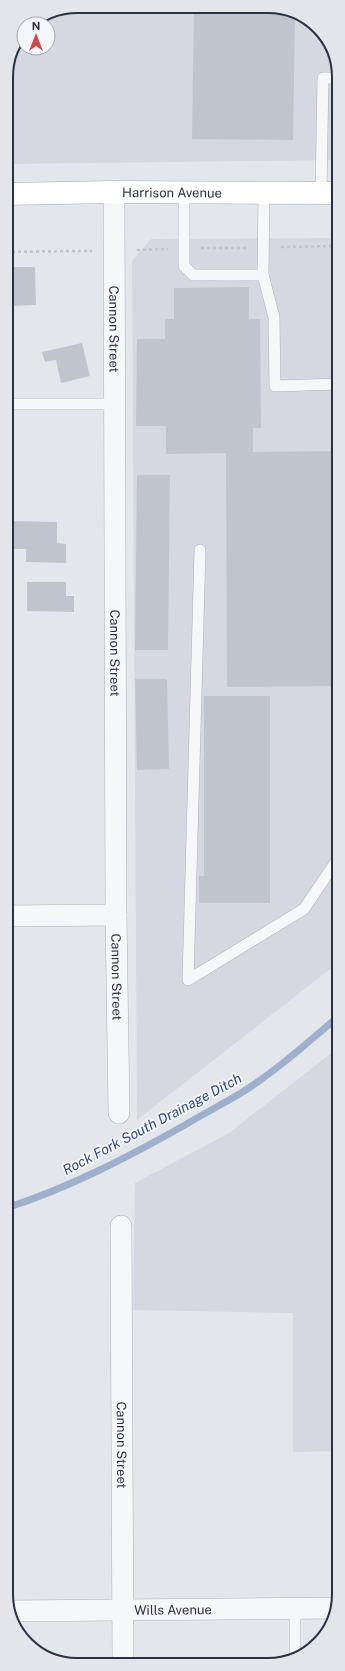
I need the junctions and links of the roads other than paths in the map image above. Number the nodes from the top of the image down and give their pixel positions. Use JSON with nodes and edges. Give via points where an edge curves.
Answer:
{"nodes":[{"id":1,"x":332,"y":78,"type":"edge"},
{"id":2,"x":114,"y":192,"type":"junction"},
{"id":3,"x":184,"y":192,"type":"junction"},
{"id":4,"x":264,"y":192,"type":"junction"},
{"id":5,"x":330,"y":193,"type":"edge"},
{"id":6,"x":13,"y":194,"type":"edge"},
{"id":7,"x":263,"y":274,"type":"junction"},
{"id":8,"x":332,"y":384,"type":"edge"},
{"id":9,"x":13,"y":404,"type":"edge"},
{"id":10,"x":115,"y":404,"type":"junction"},
{"id":11,"x":200,"y":550,"type":"dead end"},
{"id":12,"x":332,"y":867,"type":"edge"},
{"id":13,"x":116,"y":915,"type":"junction"},
{"id":14,"x":13,"y":916,"type":"edge"},
{"id":15,"x":119,"y":1113,"type":"dead end"},
{"id":16,"x":121,"y":1226,"type":"dead end"},
{"id":17,"x":330,"y":1608,"type":"edge"},
{"id":18,"x":295,"y":1609,"type":"junction"},
{"id":19,"x":124,"y":1610,"type":"junction"},
{"id":20,"x":15,"y":1612,"type":"edge"},
{"id":21,"x":295,"y":1652,"type":"edge"},
{"id":22,"x":123,"y":1658,"type":"edge"}],
"edges":[{"from":1,"to":5,"type":"lane","via":[[323,78]]},
{"from":2,"to":3,"type":"main road","name":"Harrison Avenue"},
{"from":2,"to":6,"type":"main road","name":"Harrison Avenue"},
{"from":2,"to":10,"type":"street","name":"Cannon Street"},
{"from":3,"to":4,"type":"main road","name":"Harrison Avenue"},
{"from":3,"to":7,"type":"lane","via":[[184,266],[193,274]]},
{"from":4,"to":5,"type":"main road","name":"Harrison Avenue"},
{"from":4,"to":7,"type":"lane"},
{"from":7,"to":8,"type":"lane","via":[[274,317],[275,386]]},
{"from":9,"to":10,"type":"lane"},
{"from":10,"to":13,"type":"street","name":"Cannon Street"},
{"from":11,"to":12,"type":"lane","via":[[188,980],[304,909]]},
{"from":13,"to":14,"type":"street"},
{"from":13,"to":15,"type":"street","name":"Cannon Street"},
{"from":16,"to":19,"type":"street","name":"Cannon Street"},
{"from":17,"to":18,"type":"street","name":"Wills Avenue"},
{"from":18,"to":19,"type":"street","name":"Wills Avenue"},
{"from":18,"to":21,"type":"lane"},
{"from":19,"to":20,"type":"street","name":"Wills Avenue"},
{"from":19,"to":22,"type":"street","name":"Cannon Street"}]}
